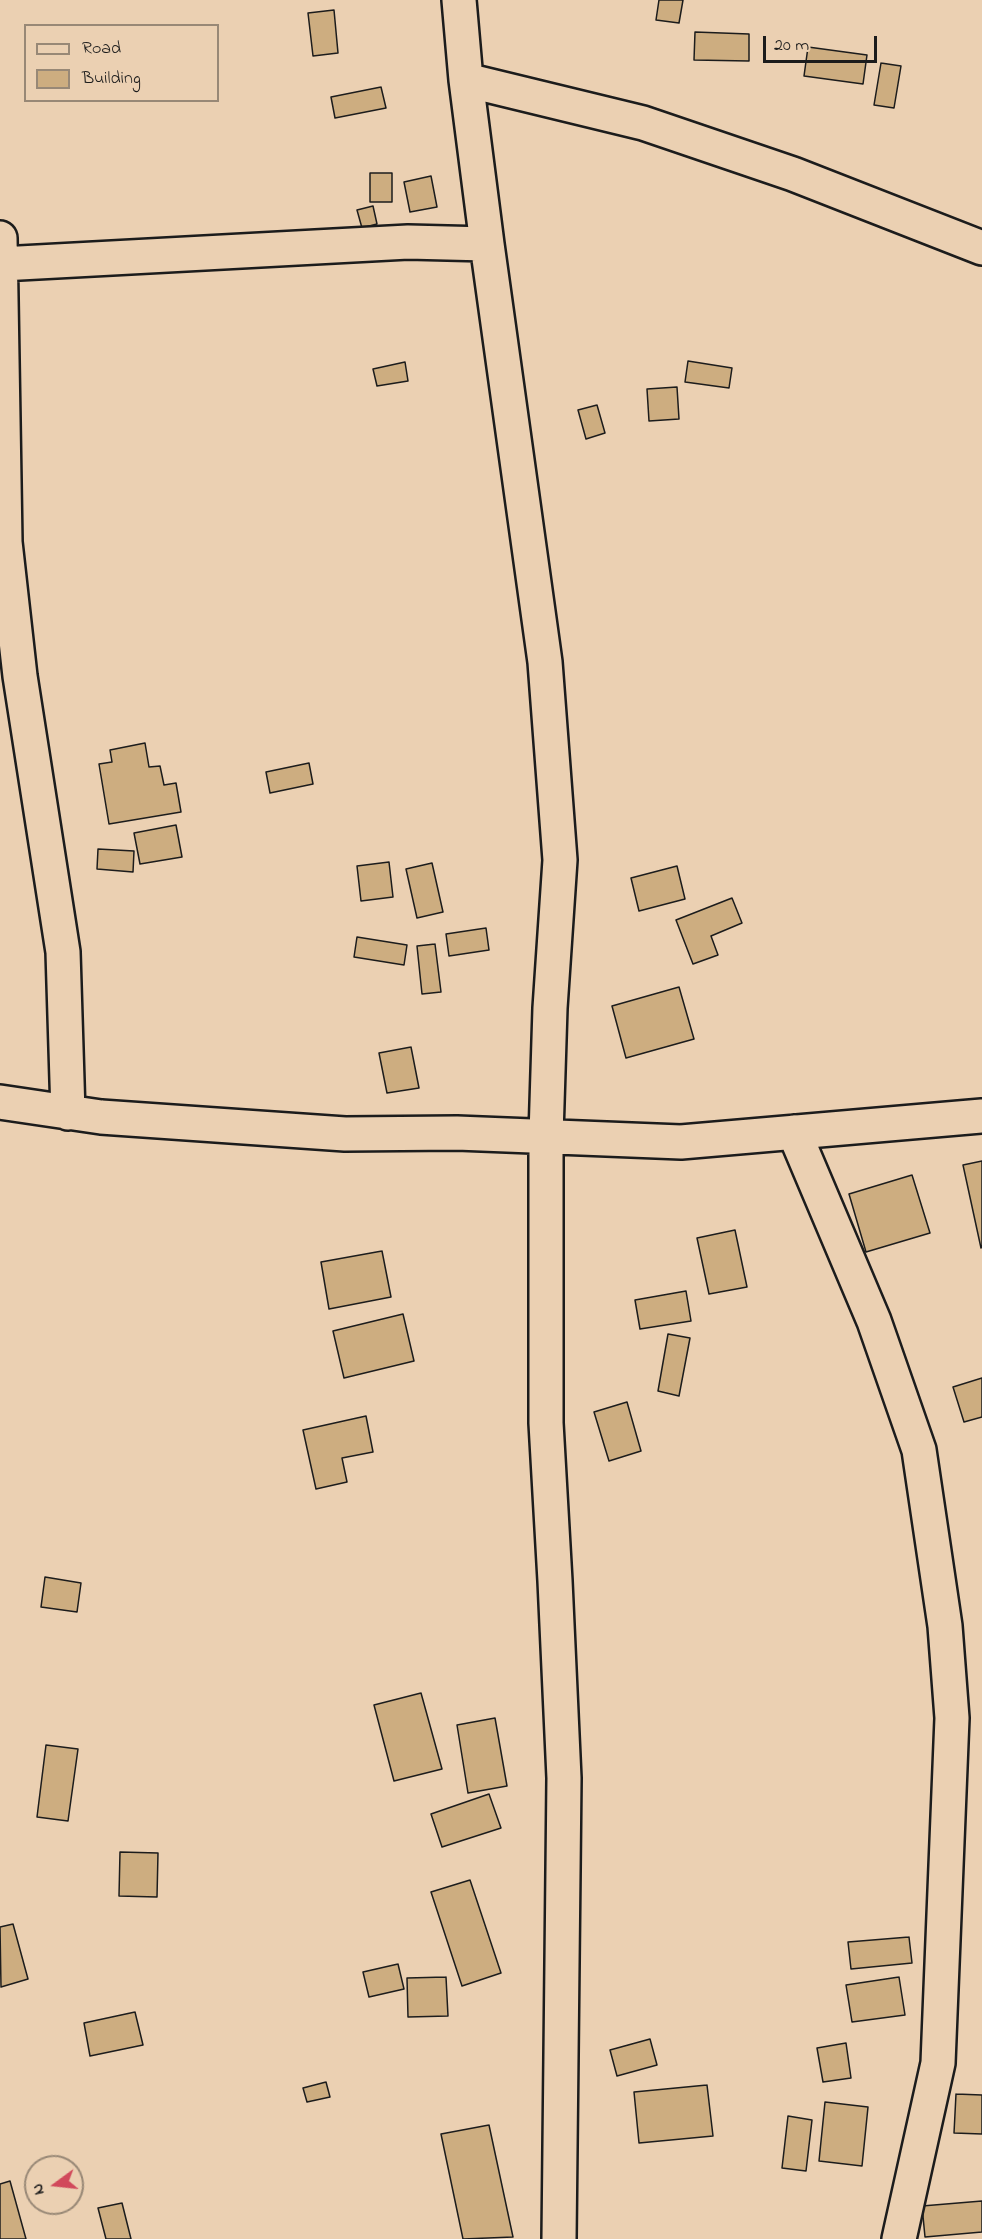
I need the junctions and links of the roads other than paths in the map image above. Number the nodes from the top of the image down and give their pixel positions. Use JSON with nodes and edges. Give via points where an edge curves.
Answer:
{"nodes":[{"id":1,"x":459,"y":0,"type":"edge"},
{"id":2,"x":466,"y":80,"type":"junction"},
{"id":3,"x":0,"y":238,"type":"edge"},
{"id":4,"x":487,"y":244,"type":"junction"},
{"id":5,"x":982,"y":248,"type":"edge"},
{"id":6,"x":1,"y":264,"type":"edge"},
{"id":7,"x":0,"y":1102,"type":"edge"},
{"id":8,"x":68,"y":1113,"type":"junction"},
{"id":9,"x":982,"y":1116,"type":"edge"},
{"id":10,"x":794,"y":1132,"type":"junction"},
{"id":11,"x":546,"y":1135,"type":"junction"},
{"id":12,"x":559,"y":2239,"type":"edge"},
{"id":13,"x":898,"y":2239,"type":"edge"}],
"edges":[{"from":1,"to":2,"type":"street"},
{"from":2,"to":4,"type":"street"},
{"from":2,"to":5,"type":"street","via":[[643,123],[793,174]]},
{"from":3,"to":6,"type":"street"},
{"from":4,"to":6,"type":"street","via":[[408,242]]},
{"from":4,"to":11,"type":"street","via":[[545,662],[560,860]]},
{"from":6,"to":8,"type":"street","via":[[5,542],[20,676],[63,952]]},
{"from":7,"to":8,"type":"street"},
{"from":8,"to":11,"type":"street","via":[[345,1134]]},
{"from":9,"to":10,"type":"street"},
{"from":10,"to":11,"type":"street","via":[[681,1142]]},
{"from":10,"to":13,"type":"street","via":[[874,1321],[919,1450],[945,1626],[952,1718],[938,2063]]},
{"from":11,"to":12,"type":"street","via":[[546,1423],[564,1778]]}]}
